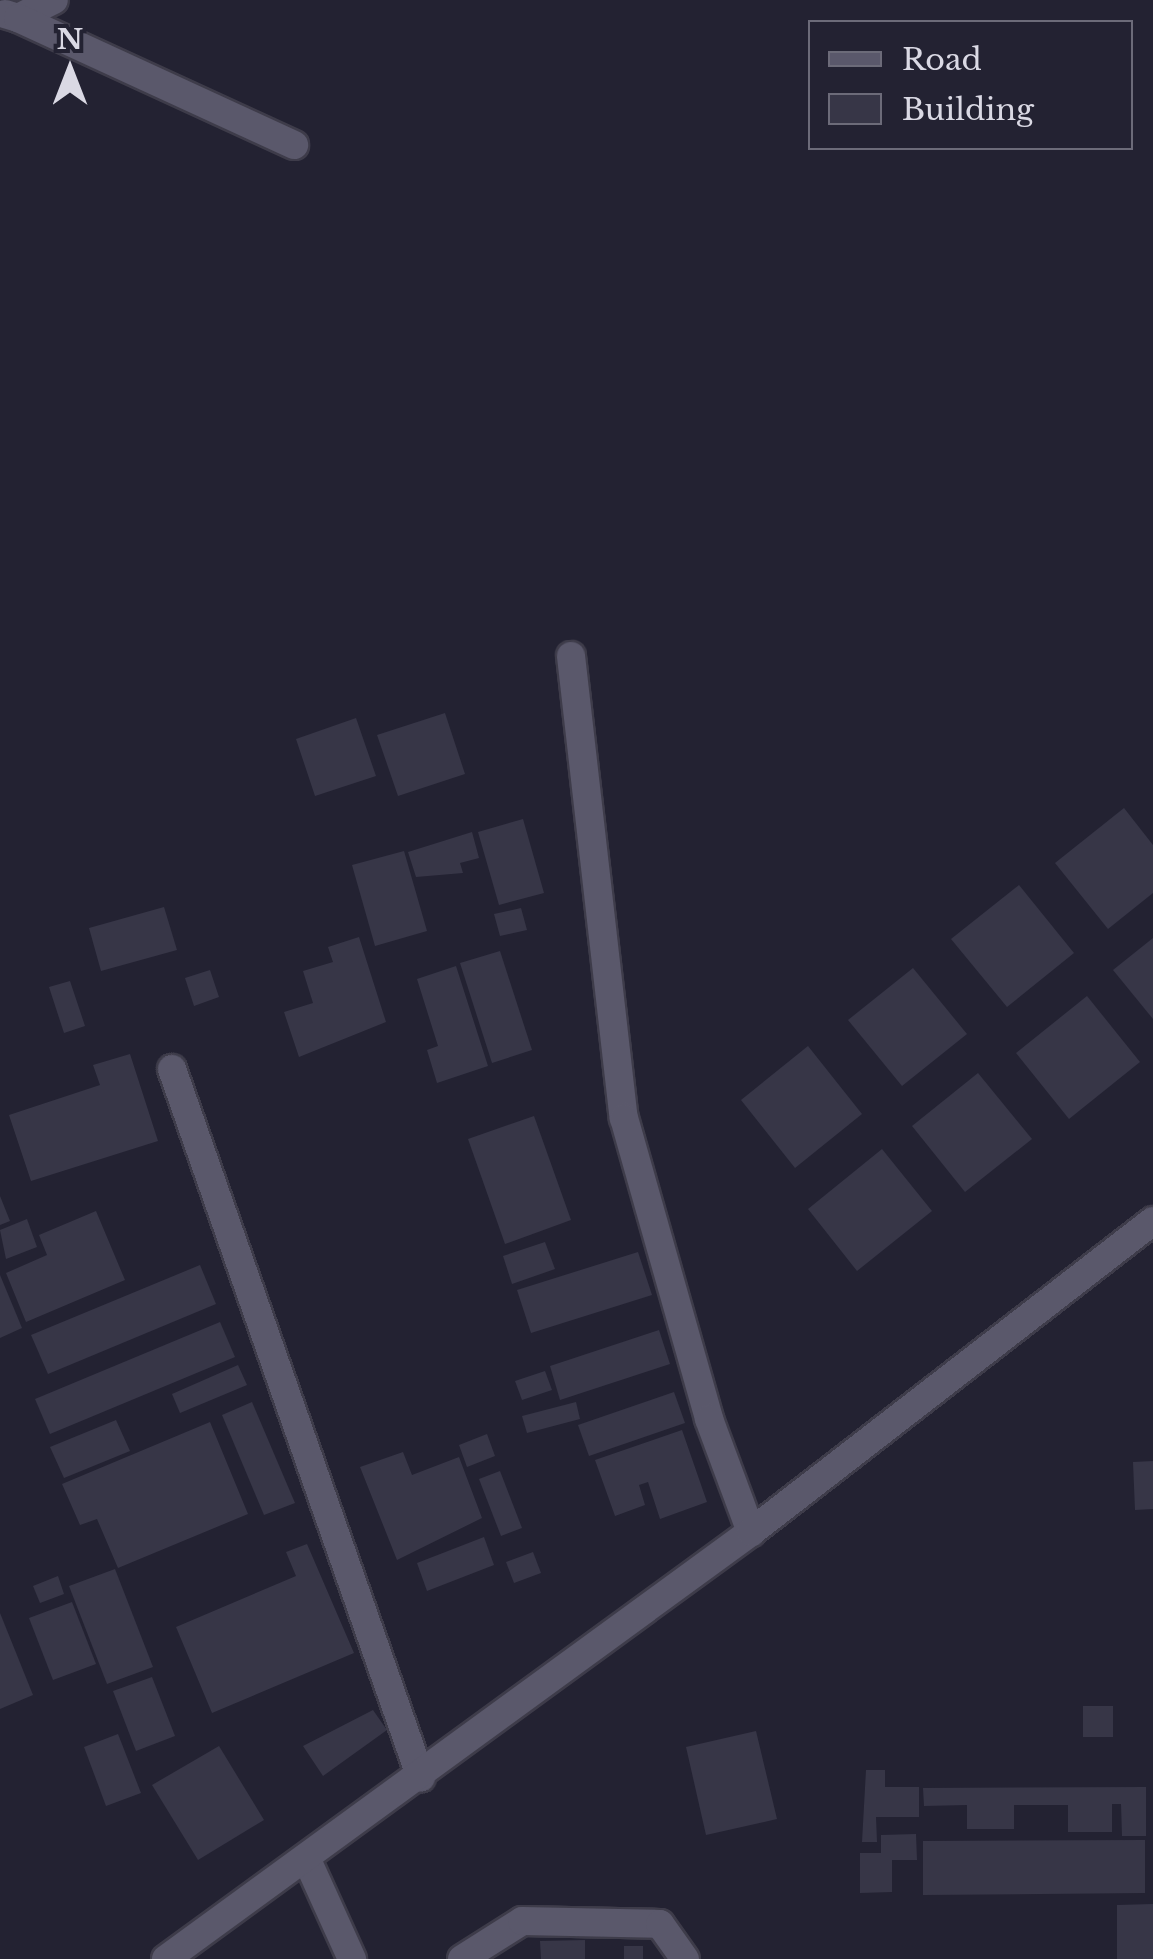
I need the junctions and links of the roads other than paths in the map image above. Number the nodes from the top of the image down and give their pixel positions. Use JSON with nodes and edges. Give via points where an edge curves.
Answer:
{"nodes":[{"id":1,"x":54,"y":0,"type":"edge"},
{"id":2,"x":9,"y":15,"type":"edge"},
{"id":3,"x":294,"y":144,"type":"dead end"},
{"id":4,"x":571,"y":656,"type":"dead end"},
{"id":5,"x":172,"y":1069,"type":"dead end"},
{"id":6,"x":1153,"y":1222,"type":"edge"},
{"id":7,"x":751,"y":1532,"type":"junction"},
{"id":8,"x":421,"y":1778,"type":"junction"},
{"id":9,"x":308,"y":1862,"type":"junction"},
{"id":10,"x":166,"y":1959,"type":"edge"},
{"id":11,"x":352,"y":1959,"type":"edge"},
{"id":12,"x":462,"y":1959,"type":"edge"},
{"id":13,"x":685,"y":1959,"type":"edge"}],
"edges":[{"from":1,"to":2,"type":"street"},
{"from":2,"to":3,"type":"street"},
{"from":4,"to":7,"type":"street","via":[[624,1118],[709,1419]]},
{"from":5,"to":8,"type":"street"},
{"from":6,"to":7,"type":"street"},
{"from":7,"to":8,"type":"street"},
{"from":8,"to":9,"type":"street"},
{"from":9,"to":10,"type":"street"},
{"from":9,"to":11,"type":"street"},
{"from":12,"to":13,"type":"street","via":[[522,1921],[660,1924]]}]}
